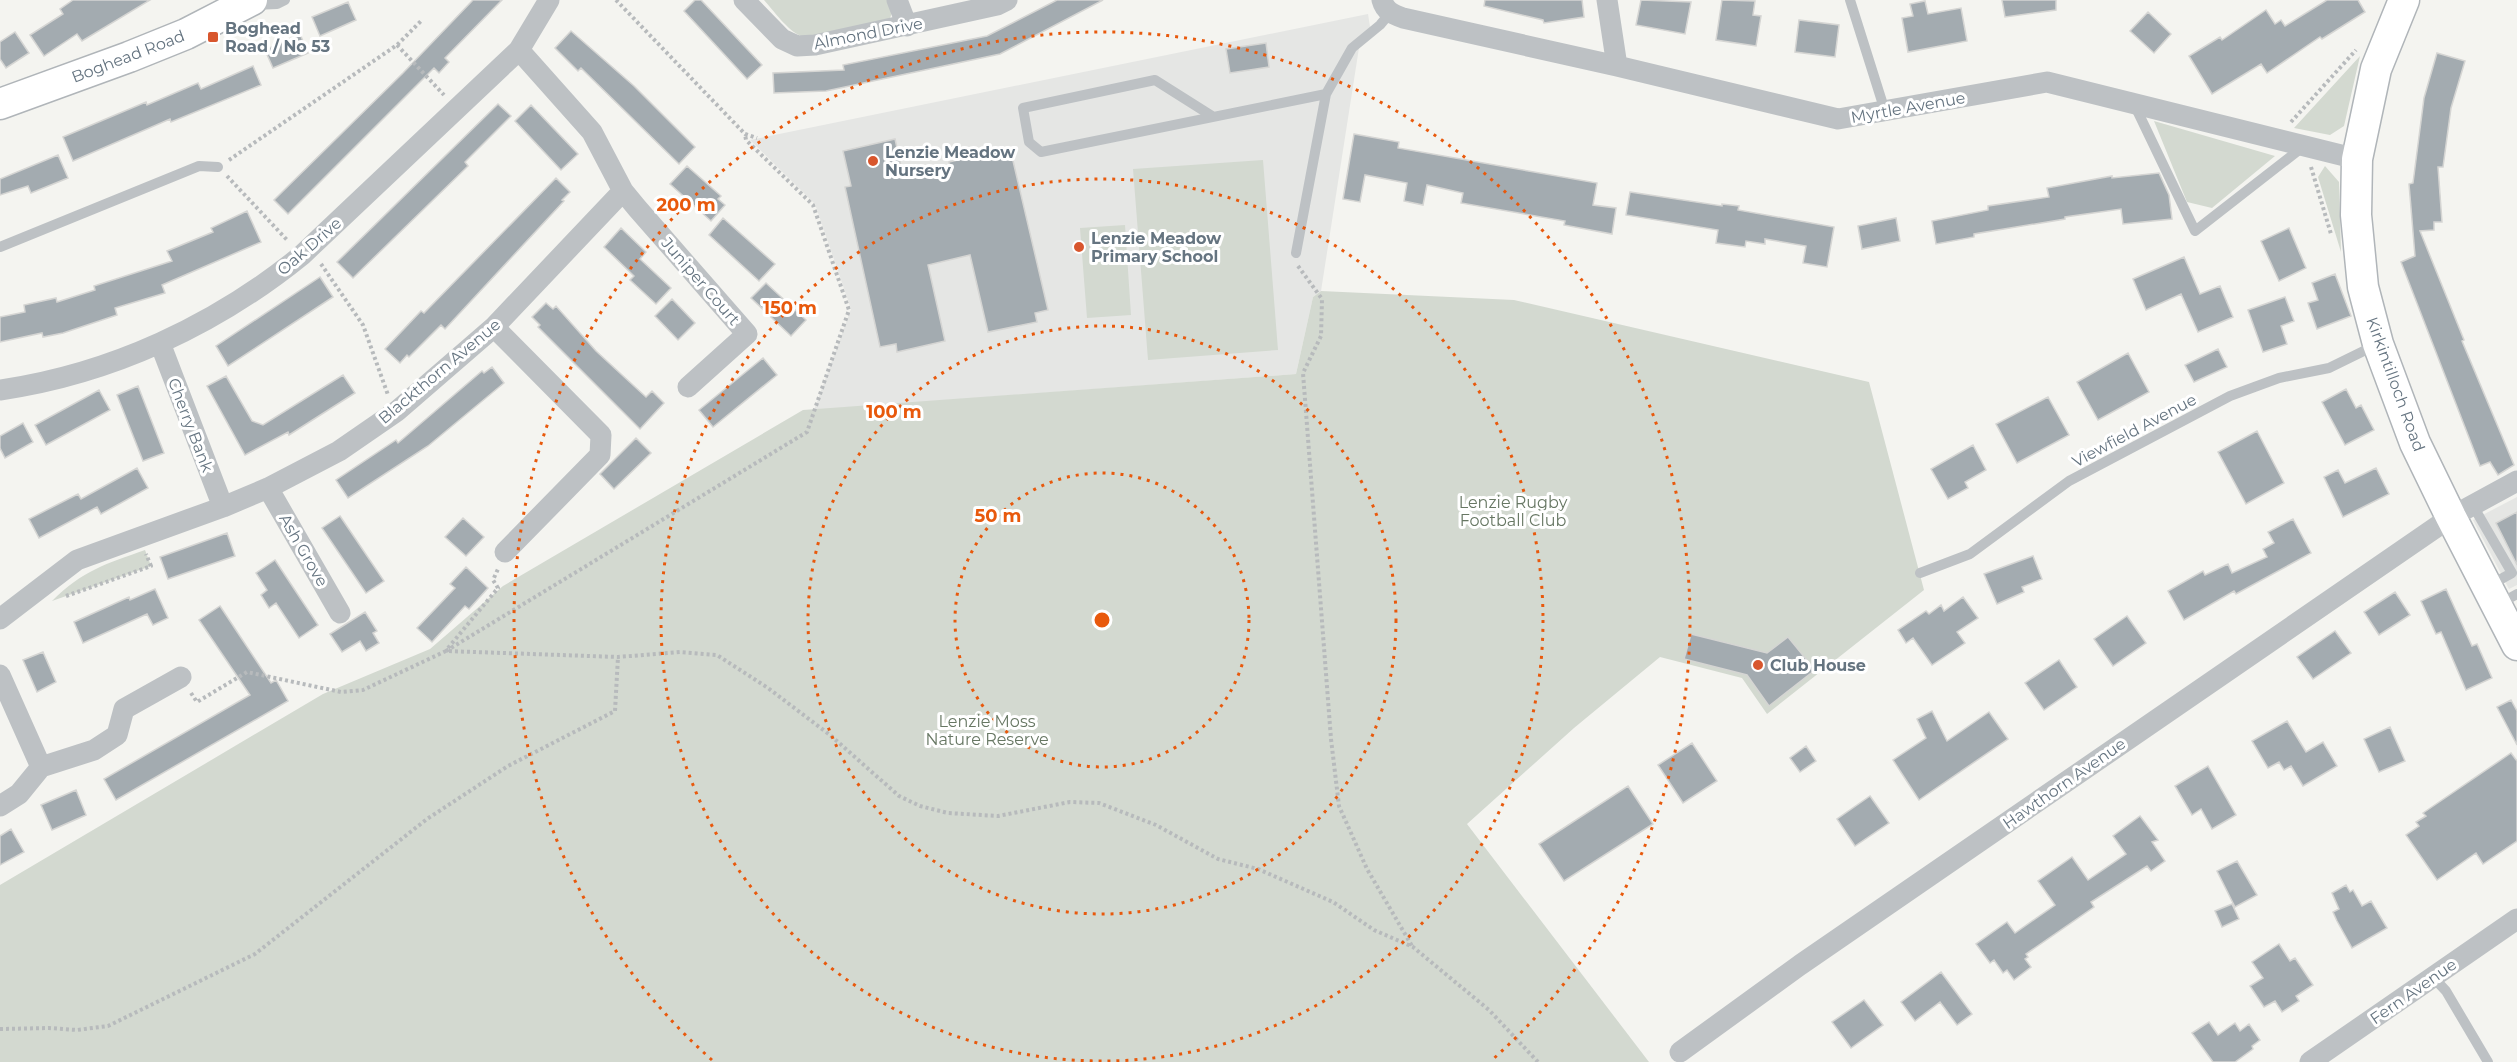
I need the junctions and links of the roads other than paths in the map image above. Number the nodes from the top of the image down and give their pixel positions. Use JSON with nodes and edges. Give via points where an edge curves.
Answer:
{"nodes":[{"id":1,"x":285,"y":0,"type":"edge"},
{"id":2,"x":549,"y":0,"type":"edge"},
{"id":3,"x":744,"y":0,"type":"edge"},
{"id":4,"x":897,"y":0,"type":"edge"},
{"id":5,"x":1007,"y":0,"type":"edge"},
{"id":6,"x":1607,"y":0,"type":"edge"},
{"id":7,"x":1850,"y":0,"type":"edge"},
{"id":8,"x":2404,"y":0,"type":"edge"},
{"id":9,"x":248,"y":3,"type":"edge"},
{"id":10,"x":1386,"y":7,"type":"edge"},
{"id":11,"x":907,"y":26,"type":"junction"},
{"id":12,"x":519,"y":50,"type":"junction"},
{"id":13,"x":1617,"y":66,"type":"junction"},
{"id":14,"x":1326,"y":94,"type":"junction"},
{"id":15,"x":0,"y":104,"type":"edge"},
{"id":16,"x":2134,"y":104,"type":"junction"},
{"id":17,"x":1886,"y":111,"type":"junction"},
{"id":18,"x":1212,"y":116,"type":"junction"},
{"id":19,"x":2304,"y":146,"type":"junction"},
{"id":20,"x":2357,"y":159,"type":"junction"},
{"id":21,"x":218,"y":166,"type":"road end"},
{"id":22,"x":623,"y":191,"type":"junction"},
{"id":23,"x":0,"y":248,"type":"edge"},
{"id":24,"x":1296,"y":253,"type":"road end"},
{"id":25,"x":494,"y":327,"type":"junction"},
{"id":26,"x":160,"y":343,"type":"junction"},
{"id":27,"x":2378,"y":344,"type":"junction"},
{"id":28,"x":688,"y":387,"type":"dead end"},
{"id":29,"x":0,"y":390,"type":"edge"},
{"id":30,"x":2517,"y":481,"type":"edge"},
{"id":31,"x":268,"y":488,"type":"junction"},
{"id":32,"x":223,"y":507,"type":"junction"},
{"id":33,"x":2461,"y":511,"type":"junction"},
{"id":34,"x":505,"y":552,"type":"road end"},
{"id":35,"x":1920,"y":573,"type":"dead end"},
{"id":36,"x":2500,"y":596,"type":"edge"},
{"id":37,"x":340,"y":613,"type":"dead end"},
{"id":38,"x":0,"y":619,"type":"edge"},
{"id":39,"x":2517,"y":645,"type":"edge"},
{"id":40,"x":0,"y":675,"type":"edge"},
{"id":41,"x":181,"y":677,"type":"road end"},
{"id":42,"x":41,"y":767,"type":"junction"},
{"id":43,"x":0,"y":806,"type":"edge"},
{"id":44,"x":2517,"y":919,"type":"edge"},
{"id":45,"x":2433,"y":977,"type":"junction"},
{"id":46,"x":1680,"y":1053,"type":"dead end"},
{"id":47,"x":2310,"y":1062,"type":"edge"},
{"id":48,"x":2488,"y":1062,"type":"edge"}],
"edges":[{"from":1,"to":9,"type":"lane","via":[[277,4]]},
{"from":2,"to":12,"type":"street","name":"Oak Drive"},
{"from":3,"to":11,"type":"street","name":"Almond Drive","via":[[782,39],[796,46]]},
{"from":4,"to":11,"type":"street"},
{"from":5,"to":11,"type":"street","name":"Almond Drive"},
{"from":6,"to":13,"type":"street"},
{"from":7,"to":17,"type":"lane"},
{"from":8,"to":20,"type":"main road","name":"Kirkintilloch Road","via":[[2376,69]]},
{"from":9,"to":15,"type":"main road","name":"Boghead Road","via":[[186,34]]},
{"from":10,"to":13,"type":"street","name":"Myrtle Avenue","via":[[1402,18]]},
{"from":10,"to":14,"type":"lane","via":[[1380,26],[1352,48]]},
{"from":12,"to":22,"type":"street","name":"Juniper Court","via":[[592,132]]},
{"from":12,"to":26,"type":"street","name":"Oak Drive","via":[[277,276],[221,313]]},
{"from":13,"to":17,"type":"street","name":"Myrtle Avenue","via":[[1838,119]]},
{"from":14,"to":18,"type":"lane"},
{"from":14,"to":24,"type":"lane"},
{"from":16,"to":17,"type":"street","name":"Myrtle Avenue","via":[[2047,82]]},
{"from":16,"to":19,"type":"street","name":"Myrtle Avenue"},
{"from":16,"to":19,"type":"lane","via":[[2195,231]]},
{"from":18,"to":18,"type":"lane","via":[[1041,152],[1029,142],[1023,108],[1155,80]]},
{"from":19,"to":20,"type":"street","name":"Myrtle Avenue"},
{"from":20,"to":27,"type":"main road","name":"Kirkintilloch Road","via":[[2356,215],[2363,287]]},
{"from":21,"to":23,"type":"lane","via":[[199,166]]},
{"from":22,"to":25,"type":"street","name":"Blackthorn Avenue"},
{"from":22,"to":28,"type":"street","name":"Juniper Court","via":[[747,334]]},
{"from":25,"to":31,"type":"street","name":"Blackthorn Avenue","via":[[397,411],[339,451]]},
{"from":25,"to":34,"type":"street","via":[[601,435],[600,455]]},
{"from":26,"to":29,"type":"street","name":"Oak Drive","via":[[59,378]]},
{"from":26,"to":32,"type":"street","name":"Cherry Bank"},
{"from":27,"to":33,"type":"main road","name":"Kirkintilloch Road","via":[[2415,443]]},
{"from":27,"to":35,"type":"lane","name":"Viewfield Avenue","via":[[2330,368],[2279,378],[2230,396],[2069,481],[1970,554]]},
{"from":30,"to":33,"type":"street","name":"Hawthorn Avenue"},
{"from":31,"to":32,"type":"street","name":"Blackthorn Avenue"},
{"from":31,"to":37,"type":"street","name":"Ash Grove"},
{"from":32,"to":38,"type":"street","name":"Blackthorn Avenue","via":[[78,560]]},
{"from":33,"to":36,"type":"main road","name":"Kirkintilloch Road"},
{"from":33,"to":46,"type":"street","name":"Hawthorn Avenue","via":[[1809,958]]},
{"from":36,"to":39,"type":"main road","name":"Kirkintilloch Road"},
{"from":40,"to":42,"type":"street"},
{"from":41,"to":42,"type":"street","via":[[124,709],[117,735],[94,750]]},
{"from":42,"to":43,"type":"street","via":[[19,794]]},
{"from":44,"to":45,"type":"street","name":"Fern Avenue"},
{"from":45,"to":47,"type":"street","name":"Fern Avenue"},
{"from":45,"to":48,"type":"lane","via":[[2446,991]]}]}
